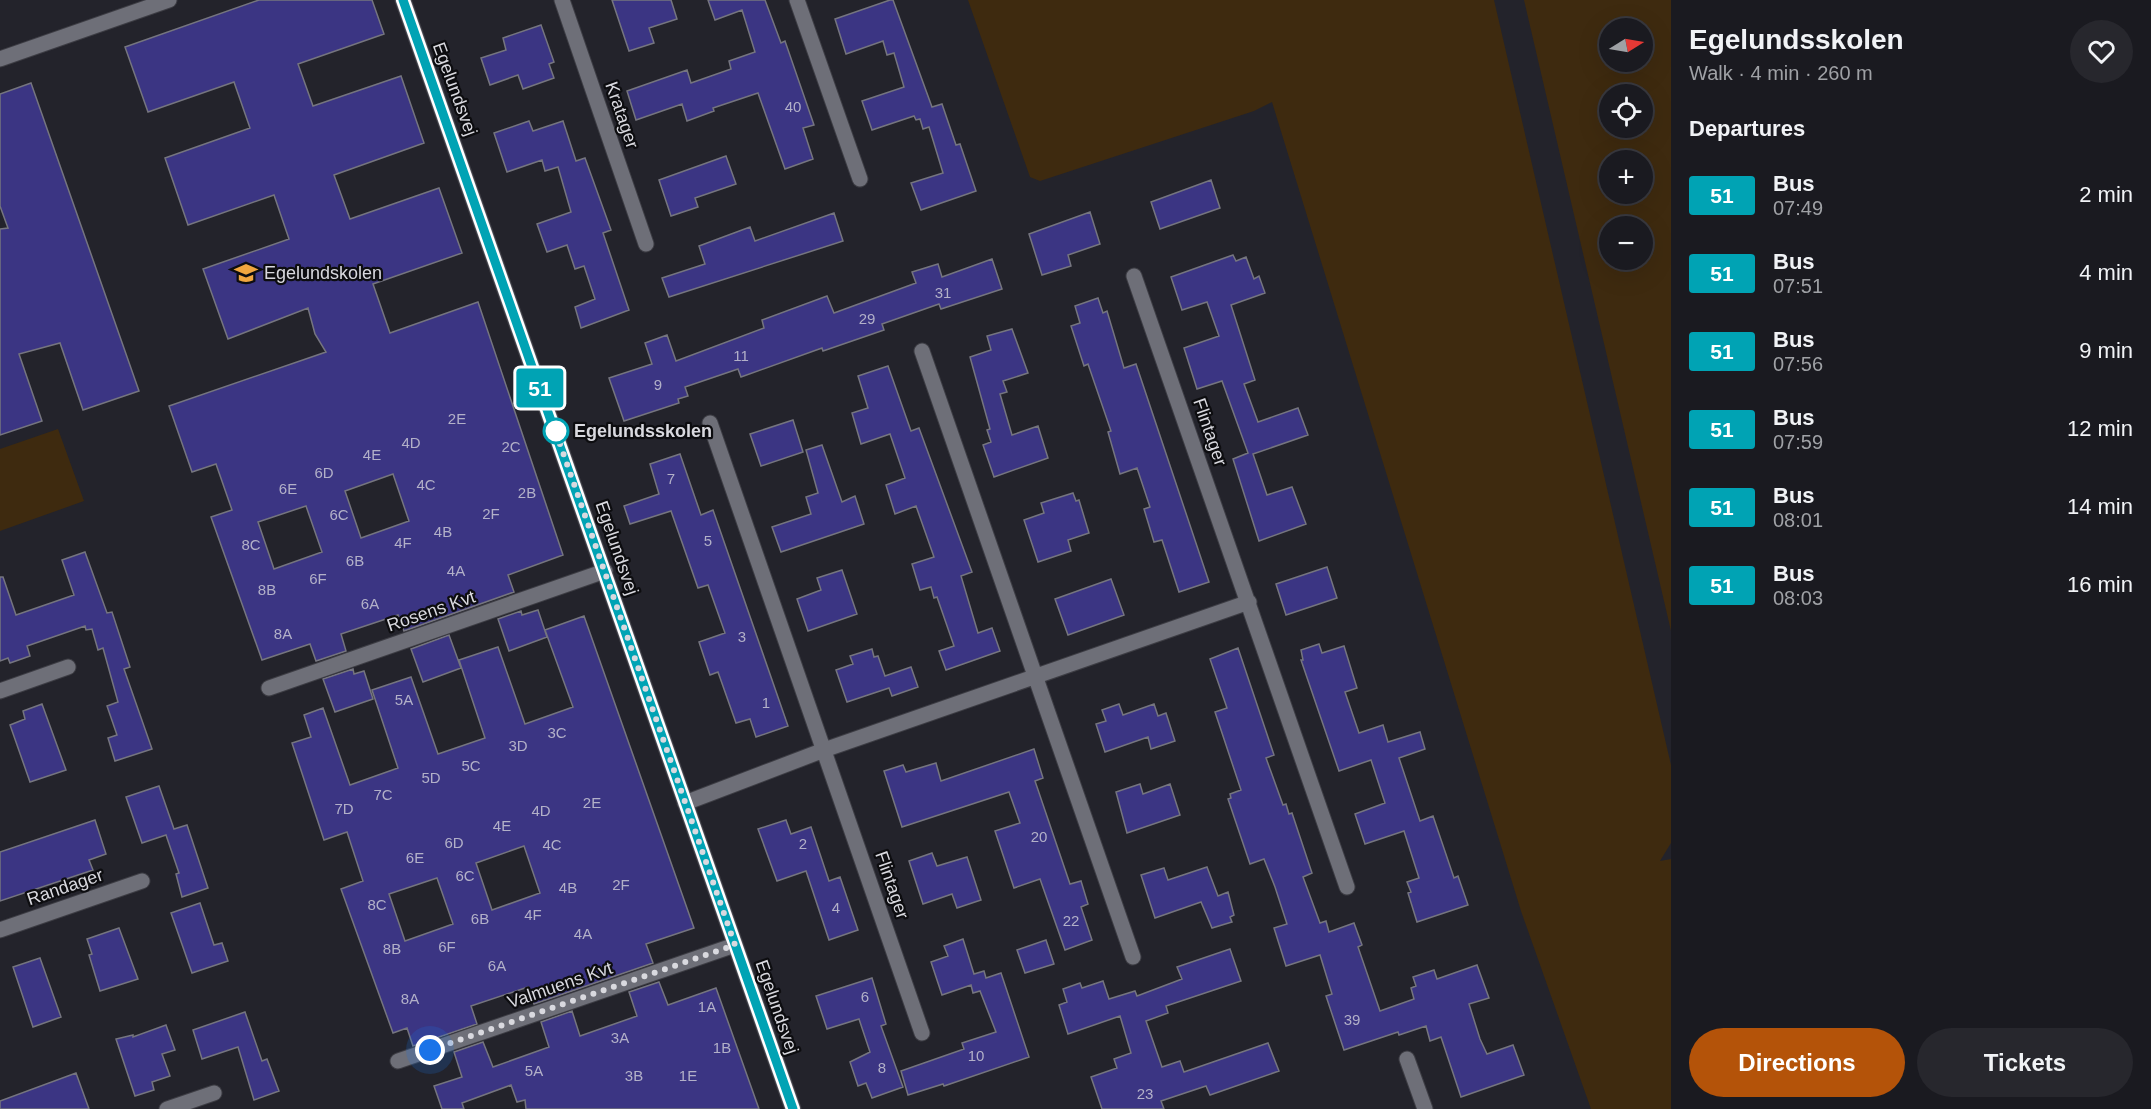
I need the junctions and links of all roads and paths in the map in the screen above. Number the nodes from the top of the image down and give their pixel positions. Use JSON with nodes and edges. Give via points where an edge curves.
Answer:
{"nodes":[{"id":1,"x":169,"y":0,"type":"edge"},
{"id":2,"x":403,"y":0,"type":"edge"},
{"id":3,"x":562,"y":0,"type":"edge"},
{"id":4,"x":797,"y":0,"type":"edge"},
{"id":5,"x":0,"y":59,"type":"edge"},
{"id":6,"x":860,"y":179,"type":"dead end"},
{"id":7,"x":646,"y":244,"type":"dead end"},
{"id":8,"x":1134,"y":276,"type":"dead end"},
{"id":9,"x":922,"y":351,"type":"dead end"},
{"id":10,"x":710,"y":423,"type":"dead end"},
{"id":11,"x":605,"y":571,"type":"junction"},
{"id":12,"x":1249,"y":602,"type":"junction"},
{"id":13,"x":68,"y":667,"type":"dead end"},
{"id":14,"x":1037,"y":676,"type":"junction"},
{"id":15,"x":269,"y":688,"type":"dead end"},
{"id":16,"x":0,"y":691,"type":"edge"},
{"id":17,"x":824,"y":750,"type":"junction"},
{"id":18,"x":685,"y":803,"type":"junction"},
{"id":19,"x":142,"y":881,"type":"dead end"},
{"id":20,"x":1347,"y":887,"type":"dead end"},
{"id":21,"x":0,"y":930,"type":"edge"},
{"id":22,"x":735,"y":945,"type":"junction"},
{"id":23,"x":1133,"y":957,"type":"dead end"},
{"id":24,"x":922,"y":1033,"type":"dead end"},
{"id":25,"x":1407,"y":1059,"type":"dead end"},
{"id":26,"x":398,"y":1062,"type":"dead end"},
{"id":27,"x":214,"y":1093,"type":"dead end"},
{"id":28,"x":167,"y":1109,"type":"edge"},
{"id":29,"x":793,"y":1109,"type":"edge"},
{"id":30,"x":1425,"y":1109,"type":"edge"}],
"edges":[{"from":1,"to":5,"type":"street"},
{"from":2,"to":11,"type":"street","name":"Egelundsvej"},
{"from":3,"to":7,"type":"street","name":"Kratager"},
{"from":4,"to":6,"type":"street"},
{"from":8,"to":12,"type":"street","name":"Flintager"},
{"from":9,"to":14,"type":"street"},
{"from":10,"to":17,"type":"street","name":"Flintager"},
{"from":11,"to":15,"type":"street","name":"Rosens Kvt"},
{"from":11,"to":18,"type":"street","name":"Egelundsvej"},
{"from":12,"to":14,"type":"street"},
{"from":12,"to":20,"type":"street","name":"Flintager"},
{"from":13,"to":16,"type":"street"},
{"from":14,"to":17,"type":"street"},
{"from":14,"to":23,"type":"street"},
{"from":17,"to":18,"type":"street"},
{"from":17,"to":24,"type":"street","name":"Flintager"},
{"from":18,"to":22,"type":"street","name":"Egelundsvej"},
{"from":19,"to":21,"type":"street","name":"Randager"},
{"from":22,"to":26,"type":"street","name":"Valmuens Kvt"},
{"from":22,"to":29,"type":"street","name":"Egelundsvej"},
{"from":25,"to":30,"type":"street"},
{"from":27,"to":28,"type":"street"}]}
